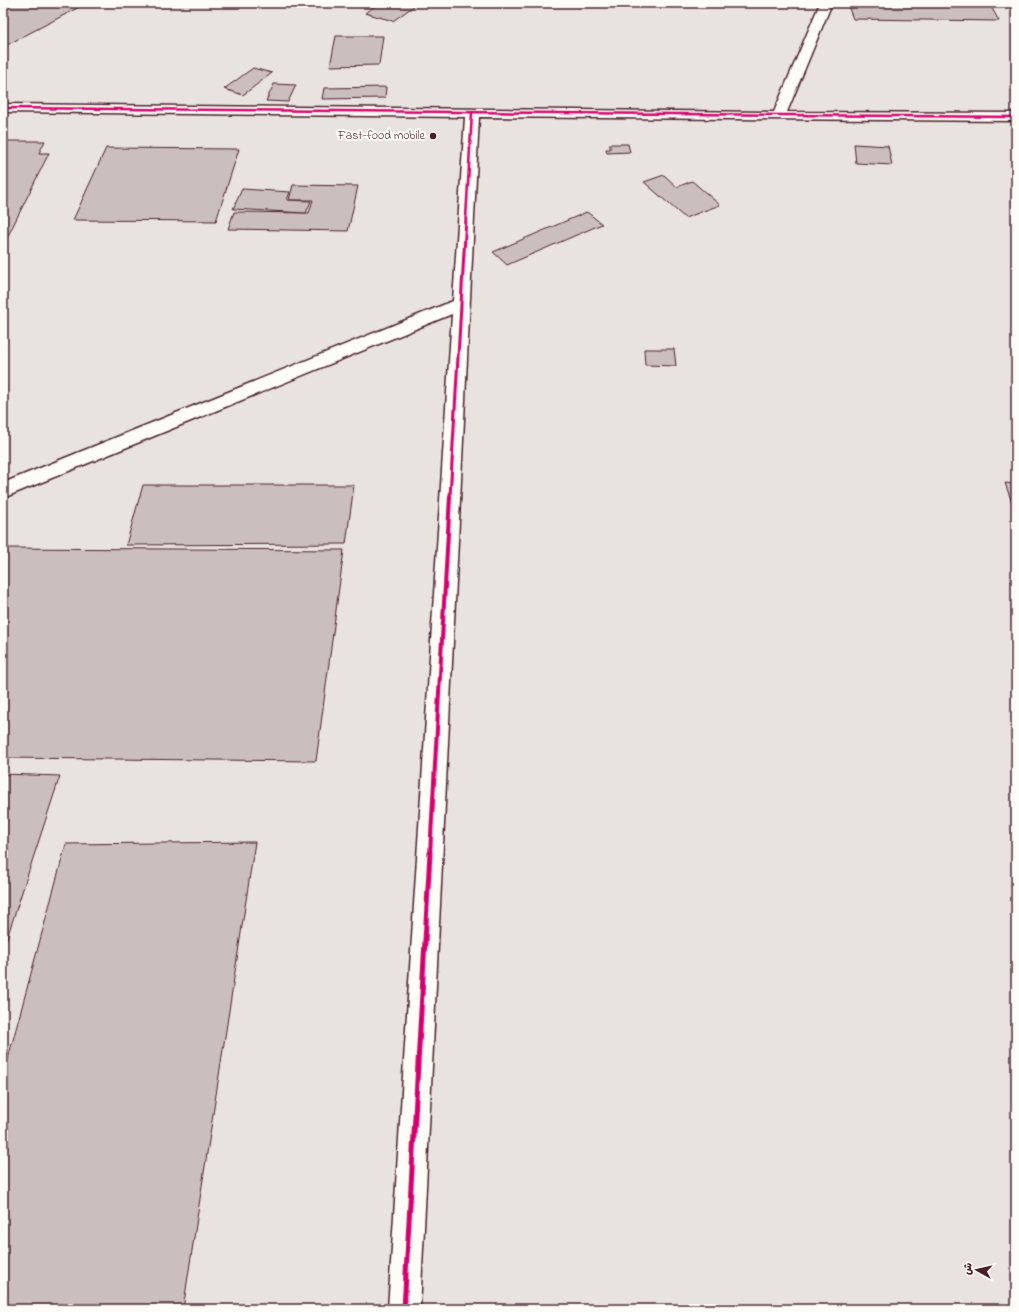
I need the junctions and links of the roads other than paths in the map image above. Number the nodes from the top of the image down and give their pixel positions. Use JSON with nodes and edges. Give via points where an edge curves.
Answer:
{"nodes":[{"id":1,"x":826,"y":3,"type":"edge"},
{"id":2,"x":3,"y":108,"type":"edge"},
{"id":3,"x":472,"y":113,"type":"junction"},
{"id":4,"x":779,"y":116,"type":"junction"},
{"id":5,"x":1016,"y":117,"type":"edge"},
{"id":6,"x":461,"y":304,"type":"junction"},
{"id":7,"x":3,"y":491,"type":"edge"},
{"id":8,"x":404,"y":1309,"type":"edge"}],
"edges":[{"from":1,"to":4,"type":"street"},
{"from":2,"to":3,"type":"street"},
{"from":3,"to":4,"type":"street"},
{"from":3,"to":6,"type":"street"},
{"from":4,"to":5,"type":"street"},
{"from":6,"to":7,"type":"street"},
{"from":6,"to":8,"type":"street"}]}
